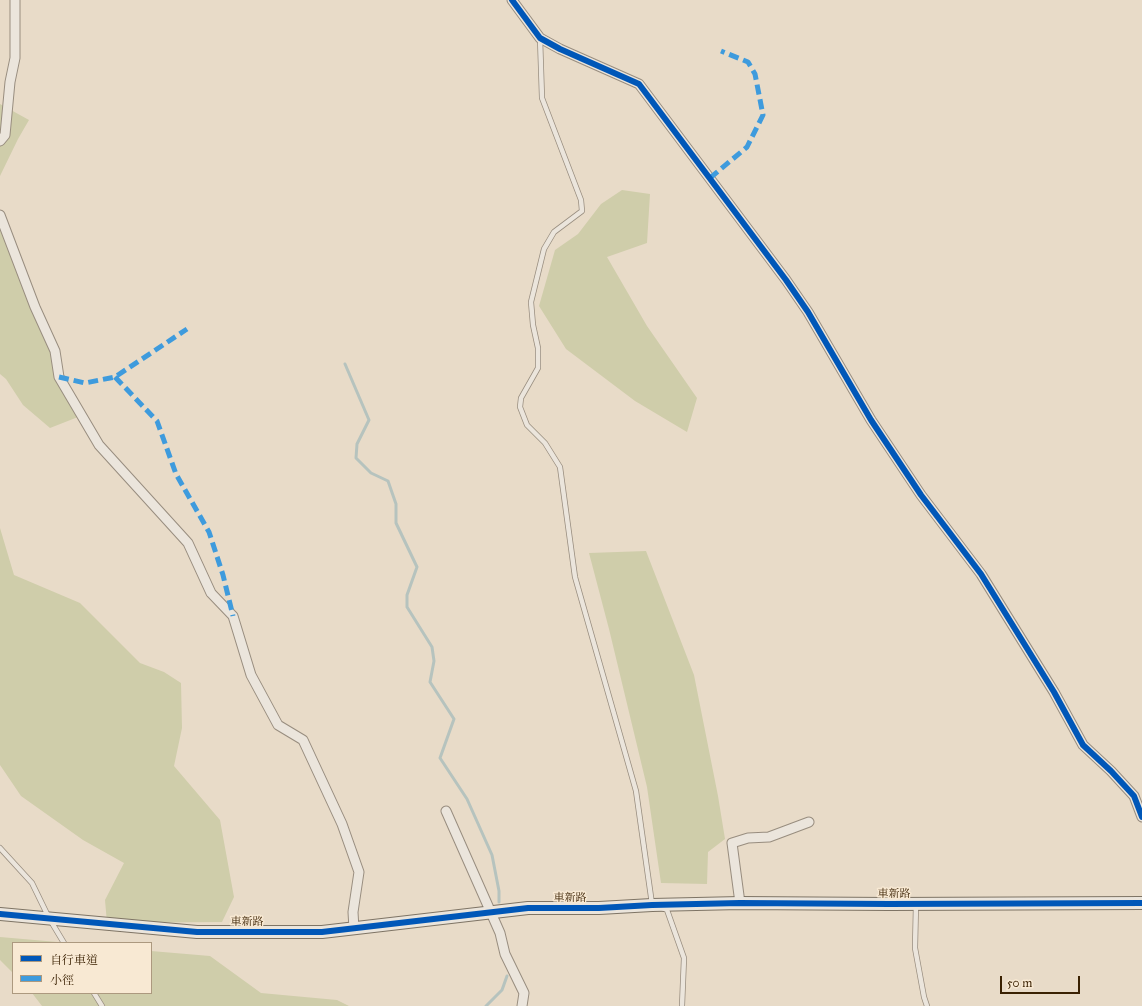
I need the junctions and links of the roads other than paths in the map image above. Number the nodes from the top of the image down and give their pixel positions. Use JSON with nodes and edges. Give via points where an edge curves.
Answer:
{"nodes":[{"id":1,"x":15,"y":0,"type":"edge"},
{"id":2,"x":512,"y":0,"type":"edge"},
{"id":3,"x":540,"y":38,"type":"junction"},
{"id":4,"x":0,"y":141,"type":"edge"},
{"id":5,"x":0,"y":215,"type":"edge"},
{"id":6,"x":446,"y":811,"type":"dead end"},
{"id":7,"x":1142,"y":817,"type":"edge"},
{"id":8,"x":809,"y":822,"type":"dead end"},
{"id":9,"x":0,"y":848,"type":"edge"},
{"id":10,"x":740,"y":903,"type":"junction"},
{"id":11,"x":1142,"y":903,"type":"edge"},
{"id":12,"x":652,"y":904,"type":"junction"},
{"id":13,"x":916,"y":904,"type":"junction"},
{"id":14,"x":490,"y":913,"type":"junction"},
{"id":15,"x":0,"y":914,"type":"edge"},
{"id":16,"x":49,"y":918,"type":"junction"},
{"id":17,"x":354,"y":929,"type":"junction"},
{"id":18,"x":63,"y":942,"type":"edge"},
{"id":19,"x":95,"y":994,"type":"edge"},
{"id":20,"x":102,"y":1006,"type":"edge"},
{"id":21,"x":522,"y":1006,"type":"edge"},
{"id":22,"x":682,"y":1006,"type":"edge"},
{"id":23,"x":927,"y":1006,"type":"edge"}],
"edges":[{"from":1,"to":4,"type":"street","via":[[16,58],[10,82],[5,135]]},
{"from":2,"to":3,"type":"street"},
{"from":3,"to":7,"type":"street","via":[[639,84],[644,90],[786,280],[871,420],[921,495],[981,574],[1054,692],[1083,745],[1134,796]]},
{"from":3,"to":12,"type":"lane","via":[[542,98],[581,200],[582,211],[554,232],[544,249],[531,302],[538,348],[538,368],[521,398],[520,407],[527,425],[544,443],[560,467],[575,577],[636,791]]},
{"from":5,"to":17,"type":"street","via":[[55,352],[59,377],[99,445],[188,543],[211,593],[233,616],[251,675],[278,724],[303,740],[342,824],[359,872],[353,912]]},
{"from":6,"to":14,"type":"street"},
{"from":8,"to":10,"type":"street","via":[[769,837],[748,838],[732,843]]},
{"from":9,"to":16,"type":"lane","via":[[32,883]]},
{"from":10,"to":12,"type":"street","name":"車新路"},
{"from":10,"to":13,"type":"street","name":"車新路"},
{"from":11,"to":13,"type":"street","name":"車新路"},
{"from":12,"to":14,"type":"street","name":"車新路","via":[[599,908],[528,908]]},
{"from":12,"to":22,"type":"lane","via":[[667,910],[684,958]]},
{"from":13,"to":23,"type":"lane","via":[[915,948]]},
{"from":14,"to":17,"type":"street","name":"車新路"},
{"from":14,"to":21,"type":"street","via":[[500,933],[504,954],[524,993]]},
{"from":15,"to":16,"type":"street","name":"車新路"},
{"from":16,"to":17,"type":"street","name":"車新路","via":[[197,932],[322,932]]},
{"from":16,"to":18,"type":"lane"},
{"from":19,"to":20,"type":"lane"}]}
